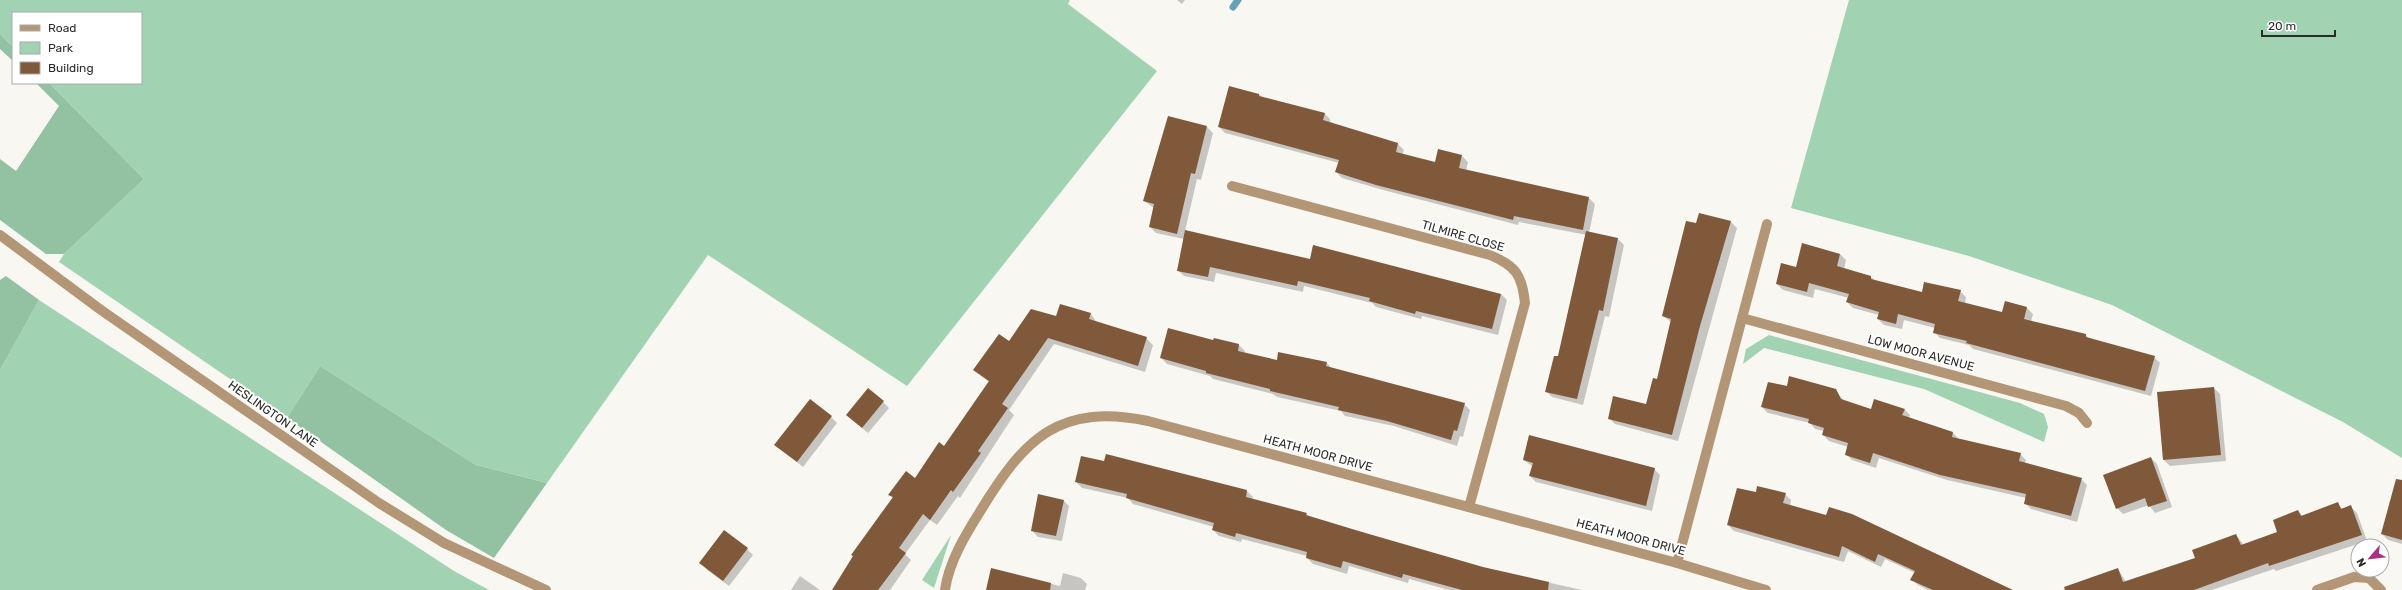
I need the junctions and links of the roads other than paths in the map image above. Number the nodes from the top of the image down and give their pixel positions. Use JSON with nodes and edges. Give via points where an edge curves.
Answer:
{"nodes":[{"id":1,"x":1232,"y":186,"type":"dead end"},
{"id":2,"x":1767,"y":224,"type":"dead end"},
{"id":3,"x":0,"y":235,"type":"edge"},
{"id":4,"x":1742,"y":318,"type":"junction"},
{"id":5,"x":2087,"y":423,"type":"dead end"},
{"id":6,"x":1470,"y":507,"type":"junction"},
{"id":7,"x":1677,"y":563,"type":"junction"},
{"id":8,"x":546,"y":590,"type":"edge"},
{"id":9,"x":945,"y":590,"type":"edge"},
{"id":10,"x":1766,"y":590,"type":"edge"},
{"id":11,"x":2317,"y":590,"type":"edge"},
{"id":12,"x":2381,"y":590,"type":"edge"}],
"edges":[{"from":1,"to":6,"type":"street","name":"TILMIRE CLOSE","via":[[1490,255],[1506,262],[1516,271],[1523,284],[1525,303]]},
{"from":2,"to":4,"type":"street"},
{"from":3,"to":8,"type":"street","name":"HESLINGTON LANE","via":[[101,310],[379,503],[444,543]]},
{"from":4,"to":5,"type":"street","name":"LOW MOOR AVENUE","via":[[2066,406],[2079,413]]},
{"from":4,"to":7,"type":"street"},
{"from":6,"to":7,"type":"street","name":"HEATH MOOR DRIVE"},
{"from":6,"to":9,"type":"street","name":"HEATH MOOR DRIVE","via":[[1148,421],[1124,416],[1097,415],[1075,419],[1050,430],[1032,442],[1009,468],[964,537]]},
{"from":7,"to":10,"type":"street","name":"HEATH MOOR DRIVE"},
{"from":11,"to":12,"type":"street","via":[[2354,577],[2369,578]]}]}
